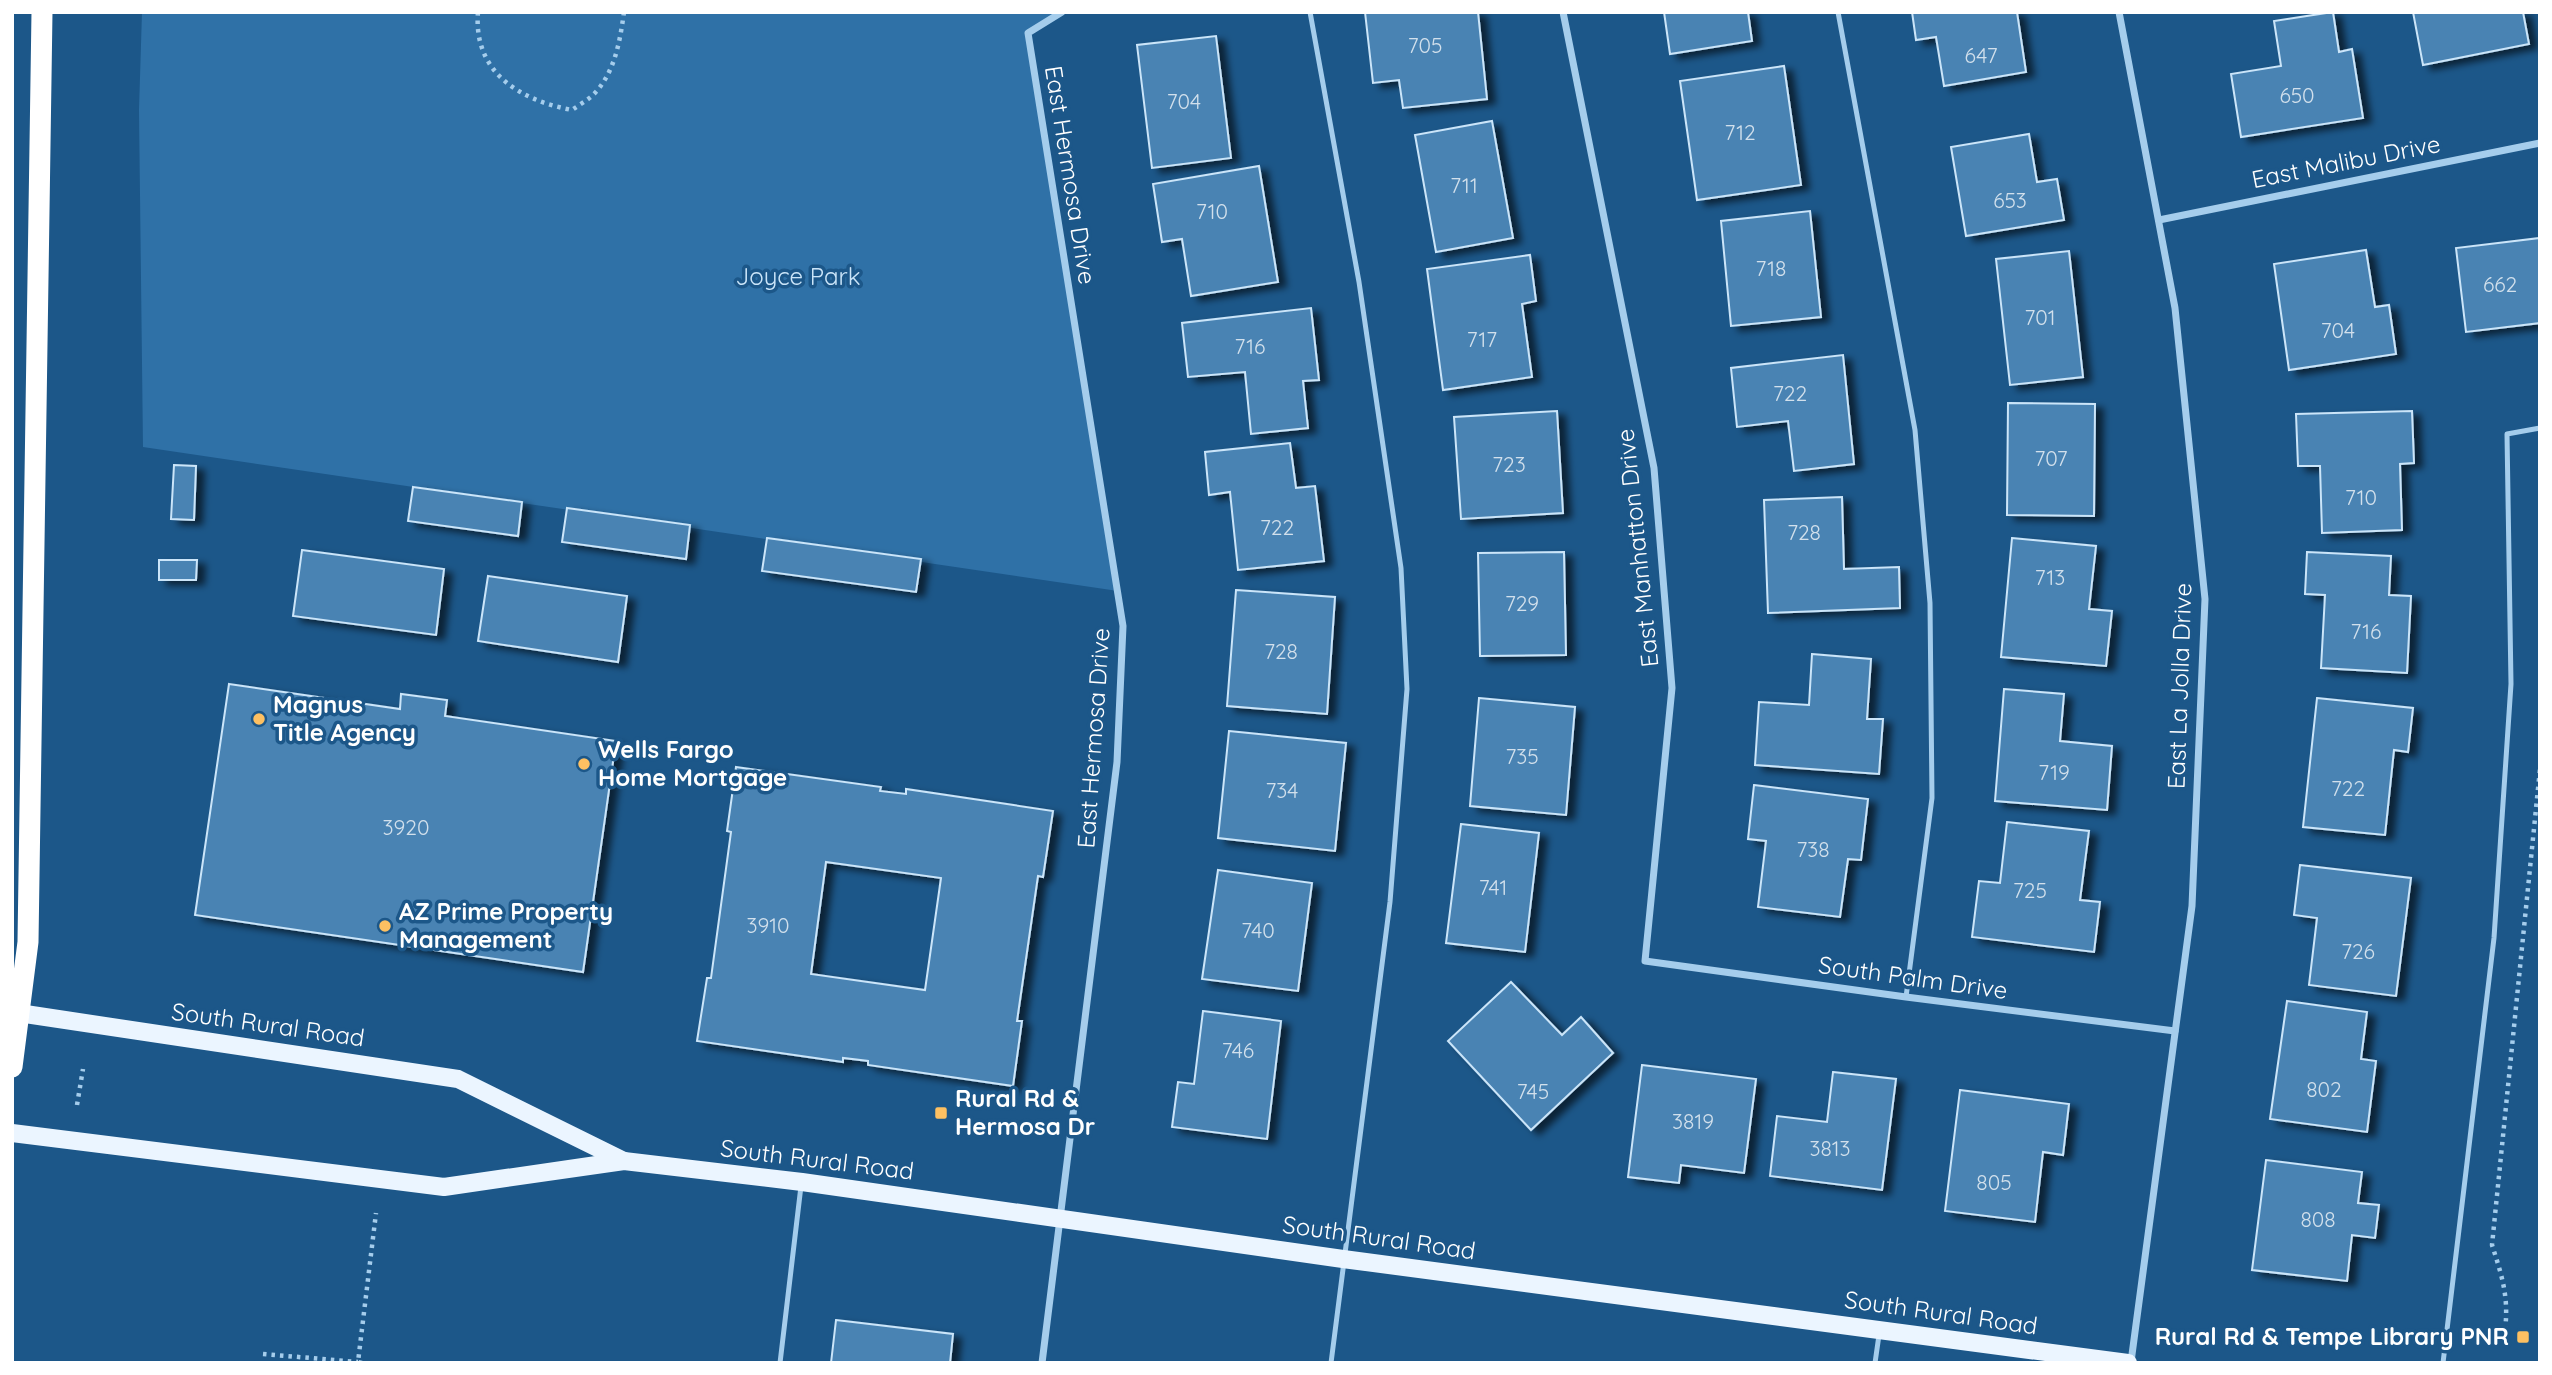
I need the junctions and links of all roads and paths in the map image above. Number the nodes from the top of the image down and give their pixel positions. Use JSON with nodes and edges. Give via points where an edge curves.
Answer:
{"nodes":[{"id":1,"x":42,"y":12,"type":"edge"},
{"id":2,"x":478,"y":12,"type":"edge"},
{"id":3,"x":624,"y":12,"type":"edge"},
{"id":4,"x":1062,"y":12,"type":"edge"},
{"id":5,"x":1311,"y":12,"type":"edge"},
{"id":6,"x":1563,"y":12,"type":"edge"},
{"id":7,"x":1838,"y":12,"type":"edge"},
{"id":8,"x":2119,"y":12,"type":"edge"},
{"id":9,"x":2540,"y":143,"type":"edge"},
{"id":10,"x":2159,"y":220,"type":"junction"},
{"id":11,"x":2540,"y":428,"type":"edge"},
{"id":12,"x":2540,"y":769,"type":"edge"},
{"id":13,"x":1646,"y":961,"type":"joint"},
{"id":14,"x":1906,"y":997,"type":"junction"},
{"id":15,"x":16,"y":1013,"type":"edge"},
{"id":16,"x":2175,"y":1031,"type":"junction"},
{"id":17,"x":12,"y":1067,"type":"edge"},
{"id":18,"x":83,"y":1069,"type":"dead end"},
{"id":19,"x":78,"y":1105,"type":"dead end"},
{"id":20,"x":12,"y":1133,"type":"edge"},
{"id":21,"x":624,"y":1161,"type":"junction"},
{"id":22,"x":802,"y":1182,"type":"junction"},
{"id":23,"x":376,"y":1213,"type":"dead end"},
{"id":24,"x":1060,"y":1218,"type":"junction"},
{"id":25,"x":1343,"y":1259,"type":"junction"},
{"id":26,"x":1880,"y":1329,"type":"junction"},
{"id":27,"x":2505,"y":1330,"type":"dead end"},
{"id":28,"x":263,"y":1354,"type":"dead end"},
{"id":29,"x":360,"y":1362,"type":"edge"},
{"id":30,"x":780,"y":1363,"type":"edge"},
{"id":31,"x":1042,"y":1363,"type":"edge"},
{"id":32,"x":1331,"y":1363,"type":"edge"},
{"id":33,"x":1875,"y":1363,"type":"edge"},
{"id":34,"x":2129,"y":1363,"type":"edge"},
{"id":35,"x":2443,"y":1363,"type":"edge"}],
"edges":[{"from":1,"to":15,"type":"highway","via":[[28,942]]},
{"from":2,"to":3,"type":"path","via":[[480,46],[492,70],[515,90],[546,105],[572,110],[594,94],[610,70]]},
{"from":4,"to":24,"type":"street","name":"East Hermosa Drive","via":[[1028,33],[1124,626],[1117,762]]},
{"from":5,"to":25,"type":"lane","via":[[1359,282],[1401,568],[1407,689],[1390,902]]},
{"from":6,"to":13,"type":"street","name":"East Manhatton Drive","via":[[1654,468],[1672,688]]},
{"from":7,"to":14,"type":"lane","via":[[1915,430],[1930,603],[1932,798]]},
{"from":8,"to":10,"type":"street","name":"East La Jolla Drive"},
{"from":9,"to":10,"type":"street","name":"East Malibu Drive"},
{"from":10,"to":16,"type":"street","name":"East La Jolla Drive","via":[[2175,308],[2205,599],[2192,906]]},
{"from":11,"to":35,"type":"lane","via":[[2507,434],[2508,738],[2494,937]]},
{"from":12,"to":27,"type":"path","via":[[2492,1245],[2506,1295]]},
{"from":13,"to":14,"type":"street","name":"South Palm Drive"},
{"from":14,"to":16,"type":"street","name":"South Palm Drive"},
{"from":15,"to":17,"type":"highway"},
{"from":15,"to":21,"type":"main road","name":"South Rural Road","via":[[458,1079]]},
{"from":16,"to":34,"type":"street","name":"East La Jolla Drive"},
{"from":18,"to":19,"type":"path"},
{"from":20,"to":21,"type":"main road","name":"South Rural Road","via":[[444,1187]]},
{"from":21,"to":22,"type":"main road","name":"South Rural Road"},
{"from":22,"to":24,"type":"main road","name":"South Rural Road"},
{"from":22,"to":30,"type":"lane"},
{"from":23,"to":29,"type":"path"},
{"from":24,"to":25,"type":"main road","name":"South Rural Road"},
{"from":24,"to":31,"type":"street","name":"East Hermosa Drive"},
{"from":25,"to":26,"type":"main road","name":"South Rural Road"},
{"from":25,"to":32,"type":"lane"},
{"from":26,"to":33,"type":"lane"},
{"from":26,"to":34,"type":"main road","name":"South Rural Road"},
{"from":28,"to":29,"type":"path"}]}
